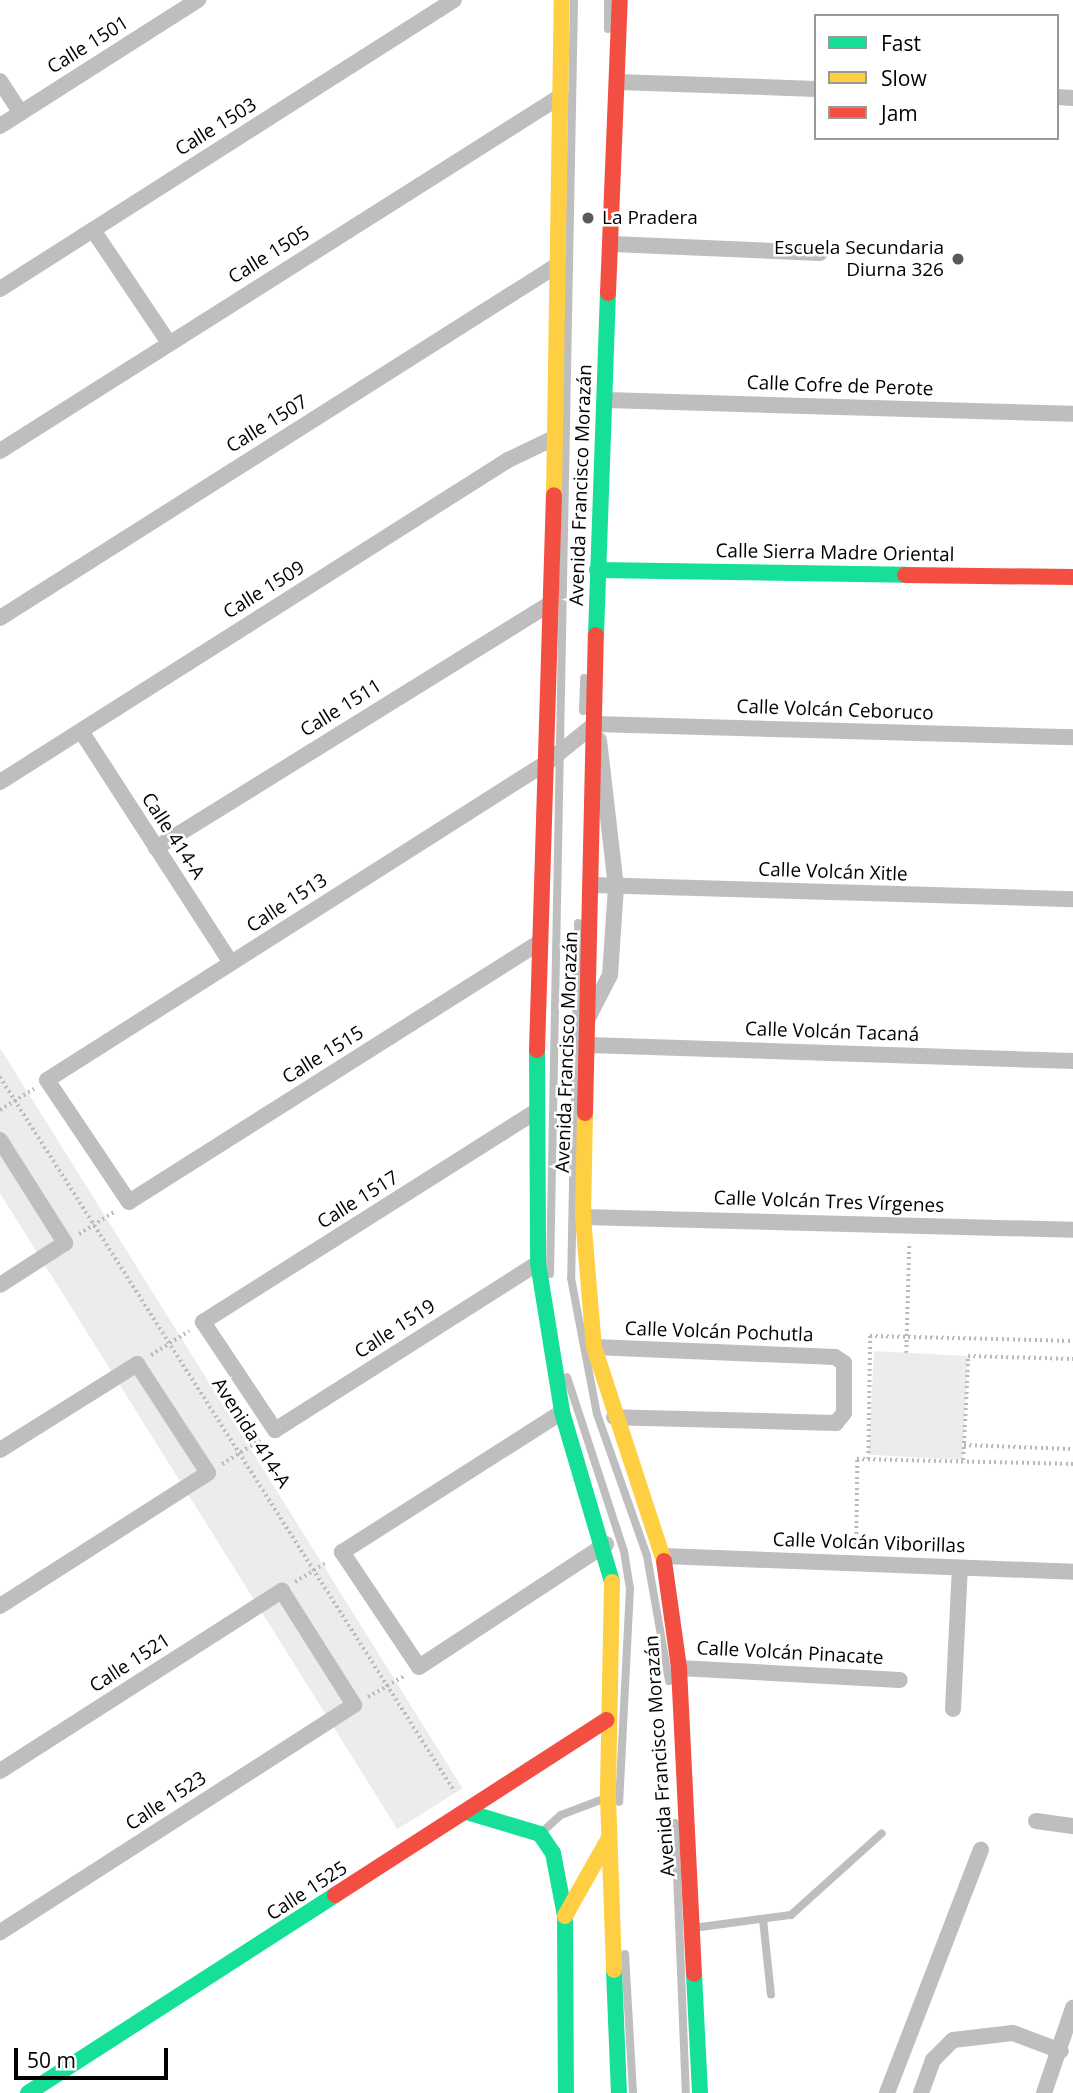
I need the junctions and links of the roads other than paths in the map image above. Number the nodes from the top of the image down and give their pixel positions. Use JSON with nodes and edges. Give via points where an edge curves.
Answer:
{"nodes":[{"id":1,"x":198,"y":0,"type":"edge"},
{"id":2,"x":454,"y":0,"type":"edge"},
{"id":3,"x":562,"y":0,"type":"edge"},
{"id":4,"x":574,"y":0,"type":"edge"},
{"id":5,"x":608,"y":0,"type":"edge"},
{"id":6,"x":620,"y":0,"type":"edge"},
{"id":7,"x":0,"y":81,"type":"edge"},
{"id":8,"x":618,"y":82,"type":"junction"},
{"id":9,"x":814,"y":89,"type":"edge"},
{"id":10,"x":561,"y":96,"type":"junction"},
{"id":11,"x":21,"y":113,"type":"junction"},
{"id":12,"x":0,"y":126,"type":"edge"},
{"id":13,"x":93,"y":230,"type":"junction"},
{"id":14,"x":613,"y":244,"type":"junction"},
{"id":15,"x":820,"y":253,"type":"dead end"},
{"id":16,"x":556,"y":266,"type":"junction"},
{"id":17,"x":0,"y":289,"type":"edge"},
{"id":18,"x":169,"y":343,"type":"junction"},
{"id":19,"x":606,"y":400,"type":"junction"},
{"id":20,"x":1073,"y":414,"type":"edge"},
{"id":21,"x":554,"y":438,"type":"junction"},
{"id":22,"x":0,"y":450,"type":"edge"},
{"id":23,"x":597,"y":570,"type":"junction"},
{"id":24,"x":1073,"y":577,"type":"edge"},
{"id":25,"x":549,"y":604,"type":"junction"},
{"id":26,"x":0,"y":618,"type":"edge"},
{"id":27,"x":590,"y":729,"type":"junction"},
{"id":28,"x":81,"y":731,"type":"junction"},
{"id":29,"x":1073,"y":737,"type":"edge"},
{"id":30,"x":555,"y":755,"type":"junction"},
{"id":31,"x":0,"y":782,"type":"edge"},
{"id":32,"x":156,"y":848,"type":"junction"},
{"id":33,"x":593,"y":885,"type":"junction"},
{"id":34,"x":616,"y":887,"type":"junction"},
{"id":35,"x":1073,"y":899,"type":"edge"},
{"id":36,"x":540,"y":942,"type":"junction"},
{"id":37,"x":231,"y":963,"type":"junction"},
{"id":38,"x":589,"y":1016,"type":"junction"},
{"id":39,"x":589,"y":1045,"type":"junction"},
{"id":40,"x":1073,"y":1061,"type":"edge"},
{"id":41,"x":47,"y":1080,"type":"joint"},
{"id":42,"x":535,"y":1112,"type":"junction"},
{"id":43,"x":0,"y":1140,"type":"edge"},
{"id":44,"x":583,"y":1217,"type":"junction"},
{"id":45,"x":1073,"y":1230,"type":"edge"},
{"id":46,"x":538,"y":1263,"type":"junction"},
{"id":47,"x":0,"y":1284,"type":"edge"},
{"id":48,"x":203,"y":1322,"type":"joint"},
{"id":49,"x":594,"y":1347,"type":"junction"},
{"id":50,"x":562,"y":1412,"type":"junction"},
{"id":51,"x":614,"y":1417,"type":"junction"},
{"id":52,"x":275,"y":1430,"type":"joint"},
{"id":53,"x":0,"y":1450,"type":"edge"},
{"id":54,"x":606,"y":1544,"type":"junction"},
{"id":55,"x":663,"y":1556,"type":"junction"},
{"id":56,"x":960,"y":1568,"type":"junction"},
{"id":57,"x":1073,"y":1572,"type":"edge"},
{"id":58,"x":0,"y":1606,"type":"edge"},
{"id":59,"x":679,"y":1668,"type":"junction"},
{"id":60,"x":900,"y":1680,"type":"dead end"},
{"id":61,"x":354,"y":1705,"type":"joint"},
{"id":62,"x":953,"y":1709,"type":"dead end"},
{"id":63,"x":607,"y":1720,"type":"junction"},
{"id":64,"x":0,"y":1770,"type":"edge"},
{"id":65,"x":608,"y":1797,"type":"junction"},
{"id":66,"x":467,"y":1812,"type":"junction"},
{"id":67,"x":1036,"y":1821,"type":"dead end"},
{"id":68,"x":1073,"y":1825,"type":"edge"},
{"id":69,"x":882,"y":1833,"type":"dead end"},
{"id":70,"x":540,"y":1834,"type":"junction"},
{"id":71,"x":609,"y":1838,"type":"junction"},
{"id":72,"x":981,"y":1849,"type":"dead end"},
{"id":73,"x":565,"y":1916,"type":"junction"},
{"id":74,"x":764,"y":1919,"type":"junction"},
{"id":75,"x":692,"y":1928,"type":"junction"},
{"id":76,"x":0,"y":1932,"type":"edge"},
{"id":77,"x":771,"y":1995,"type":"dead end"},
{"id":78,"x":1073,"y":2008,"type":"edge"},
{"id":79,"x":1061,"y":2051,"type":"junction"},
{"id":80,"x":28,"y":2093,"type":"edge"},
{"id":81,"x":566,"y":2093,"type":"edge"},
{"id":82,"x":619,"y":2093,"type":"edge"},
{"id":83,"x":633,"y":2093,"type":"edge"},
{"id":84,"x":686,"y":2093,"type":"edge"},
{"id":85,"x":700,"y":2093,"type":"edge"},
{"id":86,"x":887,"y":2093,"type":"edge"},
{"id":87,"x":921,"y":2093,"type":"edge"},
{"id":88,"x":1044,"y":2093,"type":"edge"}],
"edges":[{"from":1,"to":11,"type":"street","name":"Calle 1501"},
{"from":2,"to":13,"type":"street","name":"Calle 1503"},
{"from":3,"to":10,"type":"street","name":"Avenida Francisco Morazán"},
{"from":4,"to":30,"type":"lane"},
{"from":5,"to":27,"type":"lane","via":[[610,123]]},
{"from":6,"to":8,"type":"street","name":"Avenida Francisco Morazán"},
{"from":7,"to":11,"type":"street"},
{"from":8,"to":9,"type":"street"},
{"from":8,"to":14,"type":"street","name":"Avenida Francisco Morazán"},
{"from":10,"to":16,"type":"street","name":"Avenida Francisco Morazán"},
{"from":10,"to":18,"type":"street","name":"Calle 1505"},
{"from":11,"to":12,"type":"street","name":"Calle 1501"},
{"from":13,"to":17,"type":"street","name":"Calle 1503"},
{"from":13,"to":18,"type":"street"},
{"from":14,"to":15,"type":"street"},
{"from":14,"to":19,"type":"street","name":"Avenida Francisco Morazán"},
{"from":16,"to":21,"type":"street","name":"Avenida Francisco Morazán"},
{"from":16,"to":26,"type":"street","name":"Calle 1507"},
{"from":18,"to":22,"type":"street","name":"Calle 1505"},
{"from":19,"to":20,"type":"street","name":"Calle Cofre de Perote"},
{"from":19,"to":23,"type":"street","name":"Avenida Francisco Morazán"},
{"from":21,"to":25,"type":"street","name":"Avenida Francisco Morazán"},
{"from":21,"to":28,"type":"street","name":"Calle 1509","via":[[508,460]]},
{"from":23,"to":24,"type":"street","name":"Calle Sierra Madre Oriental"},
{"from":23,"to":27,"type":"street","name":"Avenida Francisco Morazán"},
{"from":25,"to":30,"type":"street","name":"Avenida Francisco Morazán"},
{"from":25,"to":32,"type":"street","name":"Calle 1511"},
{"from":27,"to":29,"type":"street","name":"Calle Volcán Ceboruco"},
{"from":27,"to":30,"type":"street","name":"Calle 1513"},
{"from":27,"to":33,"type":"street","name":"Avenida Francisco Morazán"},
{"from":27,"to":34,"type":"street","via":[[605,762]]},
{"from":27,"to":84,"type":"lane","via":[[572,1278],[597,1414],[647,1556],[668,1669]]},
{"from":28,"to":31,"type":"street","name":"Calle 1509"},
{"from":28,"to":32,"type":"street","name":"Calle 414-A"},
{"from":30,"to":36,"type":"street","name":"Avenida Francisco Morazán"},
{"from":30,"to":37,"type":"street","name":"Calle 1513"},
{"from":30,"to":83,"type":"lane","via":[[550,1277],[558,1340],[624,1551],[630,1588],[618,1839]]},
{"from":32,"to":37,"type":"street","name":"Calle 414-A"},
{"from":33,"to":34,"type":"street","name":"Calle Volcán Xitle"},
{"from":33,"to":38,"type":"street","name":"Avenida Francisco Morazán"},
{"from":34,"to":35,"type":"street","name":"Calle Volcán Xitle"},
{"from":34,"to":38,"type":"street","via":[[610,975]]},
{"from":36,"to":41,"type":"street","name":"Calle 1515","via":[[129,1202]]},
{"from":36,"to":42,"type":"street","name":"Avenida Francisco Morazán"},
{"from":37,"to":41,"type":"street","name":"Calle 1513"},
{"from":38,"to":39,"type":"street","name":"Avenida Francisco Morazán"},
{"from":39,"to":40,"type":"street","name":"Calle Volcán Tacaná"},
{"from":39,"to":44,"type":"street","name":"Avenida Francisco Morazán"},
{"from":42,"to":46,"type":"street","name":"Avenida Francisco Morazán"},
{"from":42,"to":48,"type":"street","name":"Calle 1517"},
{"from":43,"to":47,"type":"street","via":[[65,1243]]},
{"from":44,"to":45,"type":"street","name":"Calle Volcán Tres Vírgenes"},
{"from":44,"to":49,"type":"street","name":"Avenida Francisco Morazán"},
{"from":46,"to":50,"type":"street","name":"Avenida Francisco Morazán"},
{"from":46,"to":52,"type":"street","name":"Calle 1519"},
{"from":48,"to":52,"type":"street","name":"Avenida 414-A"},
{"from":49,"to":51,"type":"street","name":"Avenida Francisco Morazán"},
{"from":49,"to":51,"type":"street","name":"Calle Volcán Pochutla","via":[[842,1360],[840,1420]]},
{"from":50,"to":54,"type":"street","name":"Avenida Francisco Morazán"},
{"from":50,"to":54,"type":"street","via":[[342,1552],[419,1667]]},
{"from":51,"to":55,"type":"street","name":"Avenida Francisco Morazán"},
{"from":53,"to":58,"type":"street","via":[[137,1364],[208,1473]]},
{"from":54,"to":63,"type":"street","name":"Avenida Francisco Morazán","via":[[613,1599]]},
{"from":55,"to":56,"type":"street","name":"Calle Volcán Viborillas"},
{"from":55,"to":59,"type":"street","name":"Avenida Francisco Morazán"},
{"from":56,"to":57,"type":"street","name":"Calle Volcán Viborillas"},
{"from":56,"to":62,"type":"street"},
{"from":59,"to":60,"type":"street","name":"Calle Volcán Pinacate"},
{"from":59,"to":75,"type":"street","name":"Avenida Francisco Morazán"},
{"from":61,"to":64,"type":"street","name":"Calle 1521","via":[[282,1591]]},
{"from":61,"to":76,"type":"street","name":"Calle 1523"},
{"from":63,"to":65,"type":"street","name":"Avenida Francisco Morazán"},
{"from":63,"to":66,"type":"street","name":"Calle 1525"},
{"from":65,"to":70,"type":"lane","via":[[561,1815]]},
{"from":65,"to":71,"type":"street","name":"Avenida Francisco Morazán"},
{"from":66,"to":70,"type":"street"},
{"from":66,"to":80,"type":"street","name":"Calle 1525"},
{"from":67,"to":68,"type":"street"},
{"from":69,"to":74,"type":"lane","via":[[807,1904],[791,1915]]},
{"from":70,"to":73,"type":"street","via":[[553,1853]]},
{"from":71,"to":73,"type":"street"},
{"from":71,"to":82,"type":"street","name":"Avenida Francisco Morazán"},
{"from":72,"to":86,"type":"street"},
{"from":73,"to":81,"type":"street"},
{"from":74,"to":75,"type":"lane"},
{"from":74,"to":77,"type":"lane"},
{"from":75,"to":85,"type":"street","name":"Avenida Francisco Morazán"},
{"from":78,"to":79,"type":"street"},
{"from":79,"to":87,"type":"street","via":[[1013,2034],[953,2040],[933,2060]]},
{"from":79,"to":88,"type":"street"}]}
